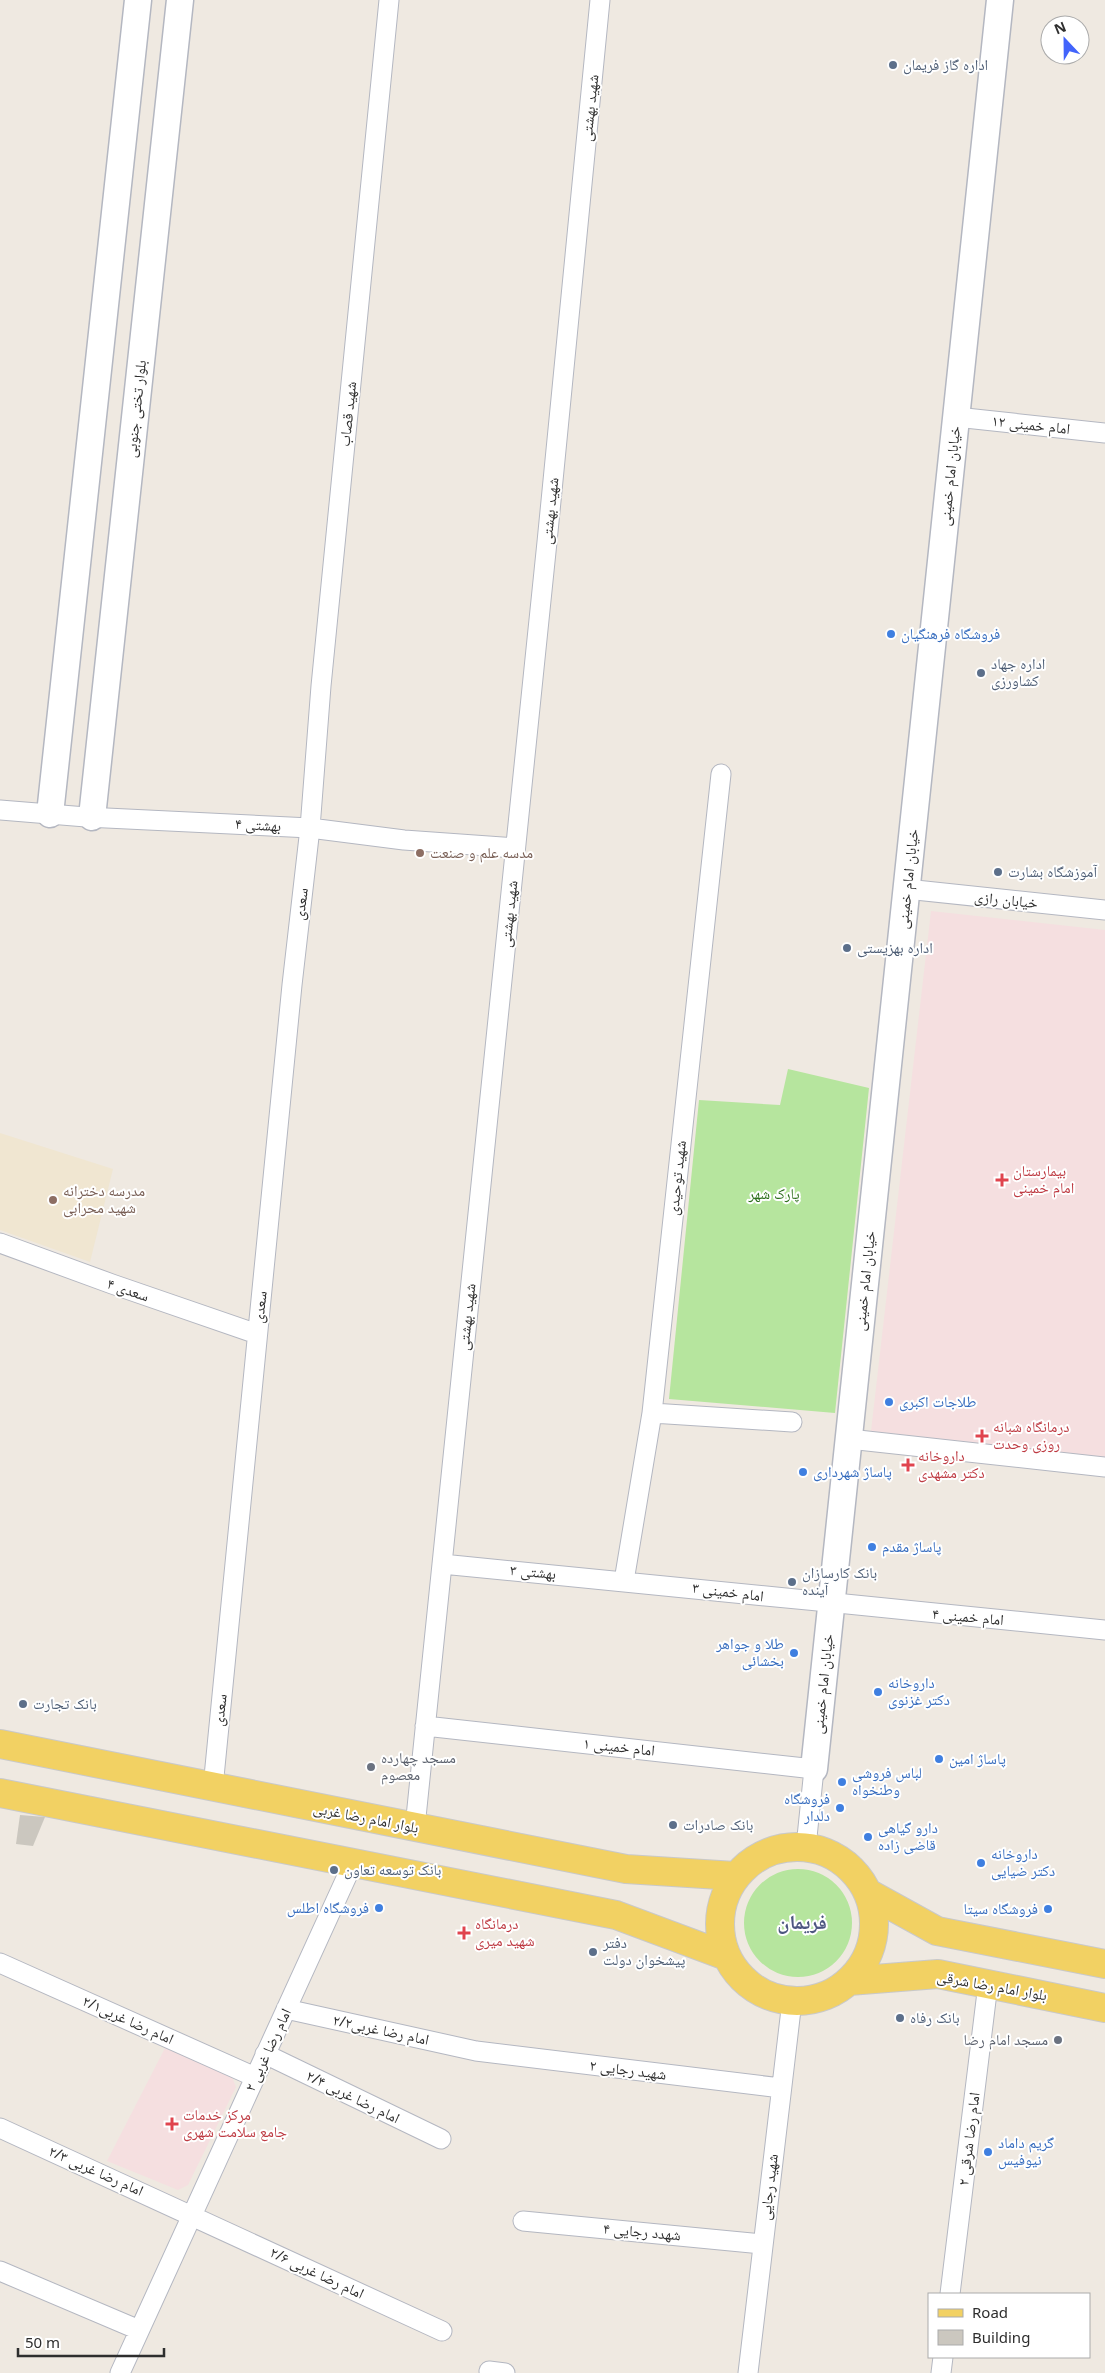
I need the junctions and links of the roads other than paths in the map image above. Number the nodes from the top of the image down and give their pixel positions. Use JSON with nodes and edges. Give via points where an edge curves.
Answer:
{"nodes":[{"id":1,"x":138,"y":0,"type":"edge"},
{"id":2,"x":180,"y":0,"type":"edge"},
{"id":3,"x":389,"y":0,"type":"edge"},
{"id":4,"x":600,"y":0,"type":"edge"},
{"id":5,"x":1000,"y":0,"type":"edge"},
{"id":6,"x":956,"y":416,"type":"junction"},
{"id":7,"x":1105,"y":433,"type":"edge"},
{"id":8,"x":721,"y":774,"type":"dead end"},
{"id":9,"x":0,"y":810,"type":"edge"},
{"id":10,"x":50,"y":814,"type":"junction"},
{"id":11,"x":92,"y":818,"type":"junction"},
{"id":12,"x":310,"y":828,"type":"junction"},
{"id":13,"x":516,"y":848,"type":"junction"},
{"id":14,"x":906,"y":890,"type":"junction"},
{"id":15,"x":1105,"y":910,"type":"edge"},
{"id":16,"x":0,"y":1243,"type":"edge"},
{"id":17,"x":257,"y":1334,"type":"junction"},
{"id":18,"x":652,"y":1413,"type":"junction"},
{"id":19,"x":792,"y":1422,"type":"dead end"},
{"id":20,"x":849,"y":1439,"type":"junction"},
{"id":21,"x":1105,"y":1467,"type":"edge"},
{"id":22,"x":442,"y":1564,"type":"junction"},
{"id":23,"x":624,"y":1581,"type":"junction"},
{"id":24,"x":831,"y":1604,"type":"junction"},
{"id":25,"x":1105,"y":1630,"type":"edge"},
{"id":26,"x":425,"y":1726,"type":"junction"},
{"id":27,"x":0,"y":1744,"type":"edge"},
{"id":28,"x":814,"y":1769,"type":"junction"},
{"id":29,"x":213,"y":1787,"type":"junction"},
{"id":30,"x":0,"y":1793,"type":"edge"},
{"id":31,"x":414,"y":1827,"type":"junction"},
{"id":32,"x":806,"y":1847,"type":"junction"},
{"id":33,"x":353,"y":1863,"type":"junction"},
{"id":34,"x":735,"y":1876,"type":"junction"},
{"id":35,"x":868,"y":1893,"type":"junction"},
{"id":36,"x":726,"y":1956,"type":"junction"},
{"id":37,"x":0,"y":1963,"type":"edge"},
{"id":38,"x":1105,"y":1964,"type":"edge"},
{"id":39,"x":849,"y":1981,"type":"junction"},
{"id":40,"x":988,"y":1984,"type":"junction"},
{"id":41,"x":792,"y":2001,"type":"junction"},
{"id":42,"x":1105,"y":2008,"type":"edge"},
{"id":43,"x":286,"y":2009,"type":"junction"},
{"id":44,"x":476,"y":2051,"type":"joint"},
{"id":45,"x":265,"y":2054,"type":"junction"},
{"id":46,"x":255,"y":2077,"type":"junction"},
{"id":47,"x":781,"y":2088,"type":"junction"},
{"id":48,"x":0,"y":2128,"type":"edge"},
{"id":49,"x":441,"y":2139,"type":"dead end"},
{"id":50,"x":192,"y":2214,"type":"junction"},
{"id":51,"x":523,"y":2221,"type":"dead end"},
{"id":52,"x":762,"y":2244,"type":"junction"},
{"id":53,"x":0,"y":2271,"type":"edge"},
{"id":54,"x":950,"y":2293,"type":"edge"},
{"id":55,"x":139,"y":2330,"type":"junction"},
{"id":56,"x":442,"y":2331,"type":"dead end"},
{"id":57,"x":943,"y":2358,"type":"edge"},
{"id":58,"x":120,"y":2373,"type":"edge"},
{"id":59,"x":748,"y":2373,"type":"edge"},
{"id":60,"x":941,"y":2373,"type":"edge"}],
"edges":[{"from":1,"to":10,"type":"street"},
{"from":2,"to":11,"type":"street","name":"بلوار تختی جنوبی"},
{"from":3,"to":12,"type":"street","name":"شهید قصاب"},
{"from":4,"to":13,"type":"street","name":"شهید بهشتی"},
{"from":5,"to":6,"type":"street","name":"خیابان امام خمینی"},
{"from":6,"to":7,"type":"street","name":"امام خمینی ۱۲"},
{"from":6,"to":14,"type":"street","name":"خیابان امام خمینی"},
{"from":8,"to":18,"type":"street","name":"شهید توحیدی"},
{"from":9,"to":10,"type":"street","name":"بهشتی ۴"},
{"from":10,"to":11,"type":"street","name":"بهشتی ۴"},
{"from":11,"to":12,"type":"street","name":"بهشتی ۴"},
{"from":12,"to":13,"type":"street","name":"بهشتی ۴","via":[[404,840]]},
{"from":12,"to":17,"type":"street","name":"سعدی"},
{"from":13,"to":22,"type":"street","name":"شهید بهشتی"},
{"from":14,"to":15,"type":"street","name":"خیابان رازی"},
{"from":14,"to":20,"type":"street","name":"خیابان امام خمینی"},
{"from":16,"to":17,"type":"street","name":"سعدی ۴"},
{"from":17,"to":29,"type":"street","name":"سعدی"},
{"from":18,"to":19,"type":"street"},
{"from":18,"to":23,"type":"street","name":"شهید توحیدی"},
{"from":20,"to":21,"type":"street"},
{"from":20,"to":24,"type":"street","name":"خیابان امام خمینی"},
{"from":22,"to":23,"type":"street","name":"بهشتی ۳"},
{"from":22,"to":26,"type":"street","name":"شهید بهشتی"},
{"from":23,"to":24,"type":"street","name":"امام خمینی ۳"},
{"from":24,"to":25,"type":"street","name":"امام خمینی ۴"},
{"from":24,"to":28,"type":"street","name":"خیابان امام خمینی"},
{"from":26,"to":28,"type":"street","name":"امام خمینی ۱"},
{"from":26,"to":31,"type":"street","name":"شهید بهشتی"},
{"from":27,"to":29,"type":"main road","name":"بلوار امام رضا غربی"},
{"from":28,"to":32,"type":"street","name":"خیابان امام خمینی"},
{"from":29,"to":31,"type":"main road","name":"بلوار امام رضا غربی"},
{"from":30,"to":33,"type":"main road"},
{"from":31,"to":34,"type":"main road","name":"بلوار امام رضا غربی","via":[[626,1869]]},
{"from":32,"to":34,"type":"main road","via":[[779,1848],[755,1858]]},
{"from":32,"to":35,"type":"main road","via":[[832,1854],[853,1870]]},
{"from":33,"to":36,"type":"main road","via":[[616,1915]]},
{"from":33,"to":43,"type":"street","name":"امام رضا غربی ۲"},
{"from":34,"to":36,"type":"main road","via":[[722,1901],[719,1929]]},
{"from":35,"to":38,"type":"main road","via":[[937,1931]]},
{"from":35,"to":39,"type":"main road","via":[[874,1916],[873,1940],[864,1963]]},
{"from":36,"to":41,"type":"main road","via":[[741,1978],[757,1989]]},
{"from":37,"to":46,"type":"street","name":"امام رضا غربی۲/۱"},
{"from":39,"to":40,"type":"main road","name":"بلوار امام رضا شرقی","via":[[938,1974]]},
{"from":39,"to":41,"type":"main road","via":[[829,1995],[811,2001]]},
{"from":40,"to":42,"type":"main road","name":"بلوار امام رضا شرقی"},
{"from":40,"to":54,"type":"street","name":"امام رضا شرقی ۲"},
{"from":41,"to":47,"type":"street","name":"شهید رجایی"},
{"from":43,"to":44,"type":"street","name":"امام رضا غربی۲/۲"},
{"from":43,"to":45,"type":"street","name":"امام رضا غربی ۲"},
{"from":44,"to":47,"type":"street","name":"شهید رجایی ۲"},
{"from":45,"to":46,"type":"street","name":"امام رضا غربی ۲"},
{"from":45,"to":49,"type":"street","name":"امام رضا غربی ۲/۴"},
{"from":46,"to":50,"type":"street","name":"امام رضا غربی ۲"},
{"from":47,"to":52,"type":"street","name":"شهید رجایی"},
{"from":48,"to":50,"type":"street","name":"امام رضا غربی ۲/۳"},
{"from":50,"to":55,"type":"street","name":"امام رضا غربی ۲"},
{"from":50,"to":56,"type":"street","name":"امام رضا غربی ۲/۶"},
{"from":51,"to":52,"type":"street","name":"شهدد رجایی ۴"},
{"from":52,"to":59,"type":"street","name":"شهید رجایی"},
{"from":53,"to":55,"type":"street"},
{"from":55,"to":58,"type":"street","name":"امام رضا غربی ۲"},
{"from":57,"to":60,"type":"street"}]}
